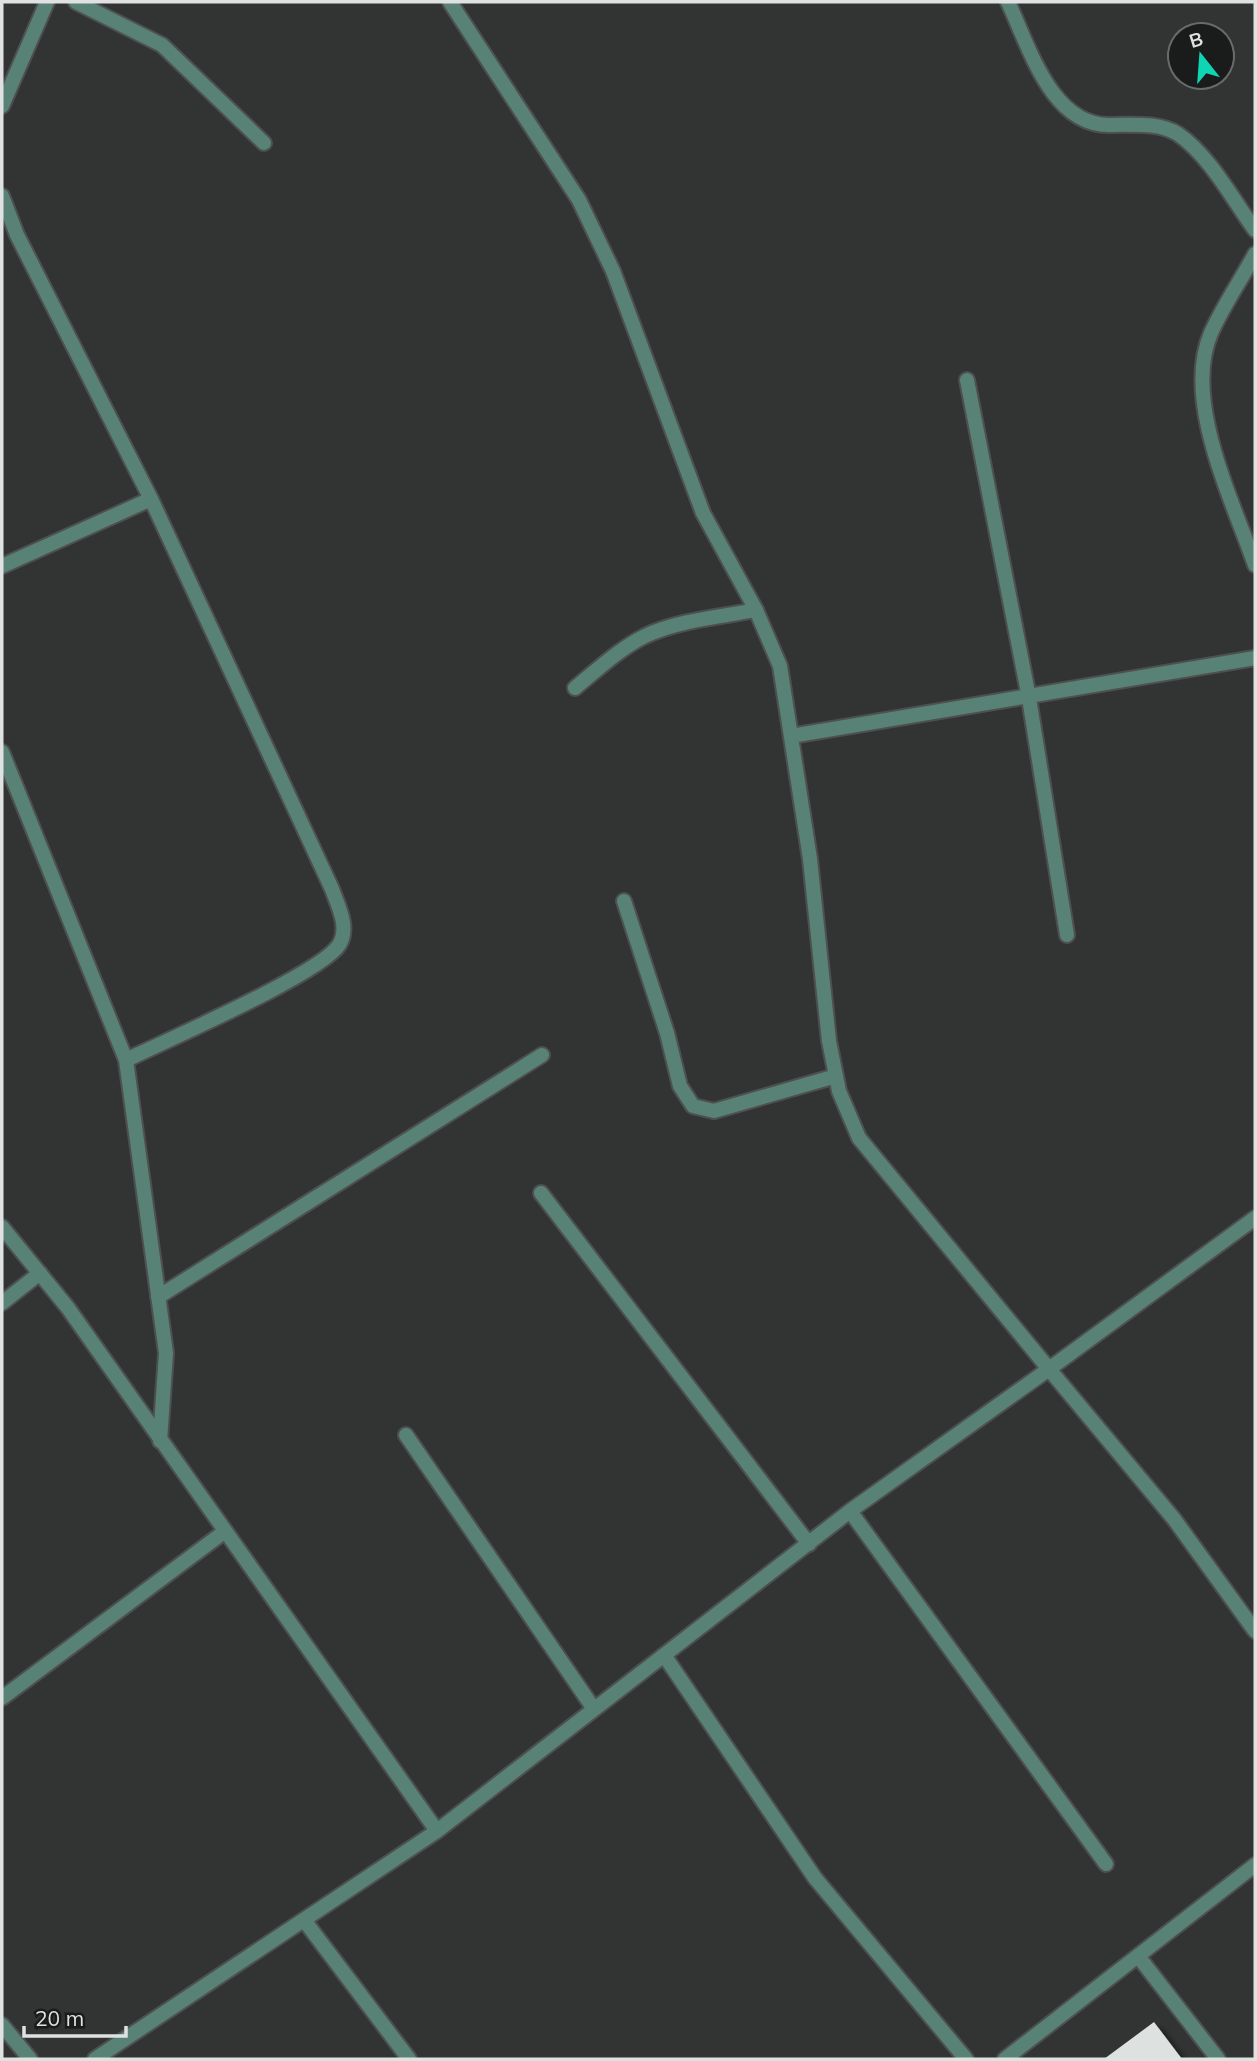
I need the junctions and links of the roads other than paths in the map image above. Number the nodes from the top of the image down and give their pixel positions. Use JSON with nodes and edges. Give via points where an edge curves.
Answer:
{"nodes":[{"id":1,"x":47,"y":2,"type":"edge"},
{"id":2,"x":76,"y":2,"type":"edge"},
{"id":3,"x":450,"y":2,"type":"edge"},
{"id":4,"x":1008,"y":2,"type":"edge"},
{"id":5,"x":2,"y":106,"type":"edge"},
{"id":6,"x":264,"y":143,"type":"dead end"},
{"id":7,"x":2,"y":196,"type":"edge"},
{"id":8,"x":1255,"y":230,"type":"edge"},
{"id":9,"x":1255,"y":254,"type":"edge"},
{"id":10,"x":967,"y":380,"type":"dead end"},
{"id":11,"x":151,"y":499,"type":"junction"},
{"id":12,"x":1255,"y":565,"type":"edge"},
{"id":13,"x":2,"y":566,"type":"edge"},
{"id":14,"x":756,"y":610,"type":"junction"},
{"id":15,"x":1255,"y":657,"type":"edge"},
{"id":16,"x":575,"y":688,"type":"dead end"},
{"id":17,"x":1029,"y":698,"type":"junction"},
{"id":18,"x":791,"y":736,"type":"junction"},
{"id":19,"x":2,"y":752,"type":"edge"},
{"id":20,"x":624,"y":901,"type":"dead end"},
{"id":21,"x":1067,"y":935,"type":"dead end"},
{"id":22,"x":542,"y":1055,"type":"dead end"},
{"id":23,"x":126,"y":1060,"type":"junction"},
{"id":24,"x":836,"y":1076,"type":"junction"},
{"id":25,"x":541,"y":1193,"type":"dead end"},
{"id":26,"x":1255,"y":1218,"type":"edge"},
{"id":27,"x":2,"y":1227,"type":"edge"},
{"id":28,"x":40,"y":1273,"type":"junction"},
{"id":29,"x":158,"y":1297,"type":"junction"},
{"id":30,"x":2,"y":1303,"type":"edge"},
{"id":31,"x":1049,"y":1369,"type":"junction"},
{"id":32,"x":406,"y":1435,"type":"dead end"},
{"id":33,"x":160,"y":1441,"type":"junction"},
{"id":34,"x":850,"y":1511,"type":"junction"},
{"id":35,"x":224,"y":1532,"type":"junction"},
{"id":36,"x":809,"y":1544,"type":"junction"},
{"id":37,"x":1255,"y":1631,"type":"edge"},
{"id":38,"x":664,"y":1655,"type":"junction"},
{"id":39,"x":2,"y":1698,"type":"edge"},
{"id":40,"x":594,"y":1709,"type":"junction"},
{"id":41,"x":437,"y":1831,"type":"junction"},
{"id":42,"x":1106,"y":1864,"type":"dead end"},
{"id":43,"x":1255,"y":1865,"type":"edge"},
{"id":44,"x":304,"y":1920,"type":"junction"},
{"id":45,"x":1138,"y":1956,"type":"junction"},
{"id":46,"x":2,"y":2025,"type":"edge"},
{"id":47,"x":30,"y":2059,"type":"edge"},
{"id":48,"x":95,"y":2059,"type":"edge"},
{"id":49,"x":409,"y":2059,"type":"edge"},
{"id":50,"x":966,"y":2059,"type":"edge"},
{"id":51,"x":1005,"y":2059,"type":"edge"},
{"id":52,"x":1218,"y":2059,"type":"edge"}],
"edges":[{"from":1,"to":5,"type":"street"},
{"from":2,"to":6,"type":"street","via":[[162,45]]},
{"from":3,"to":14,"type":"street","via":[[579,200],[613,271],[703,513]]},
{"from":4,"to":8,"type":"street","via":[[1051,90],[1069,111],[1093,125],[1157,126],[1178,134],[1201,156]]},
{"from":7,"to":11,"type":"street","via":[[17,235]]},
{"from":9,"to":12,"type":"street","via":[[1210,335],[1203,404]]},
{"from":10,"to":17,"type":"street"},
{"from":11,"to":13,"type":"street"},
{"from":11,"to":23,"type":"street","via":[[344,921],[339,945],[313,968]]},
{"from":14,"to":16,"type":"street","via":[[683,623],[646,636]]},
{"from":14,"to":18,"type":"street","via":[[779,666]]},
{"from":15,"to":17,"type":"street"},
{"from":17,"to":18,"type":"street"},
{"from":17,"to":21,"type":"street"},
{"from":18,"to":24,"type":"street"},
{"from":19,"to":23,"type":"street"},
{"from":20,"to":24,"type":"street","via":[[680,1086],[693,1105],[714,1111]]},
{"from":22,"to":29,"type":"street"},
{"from":23,"to":29,"type":"street"},
{"from":24,"to":31,"type":"street","via":[[859,1138]]},
{"from":25,"to":36,"type":"street"},
{"from":26,"to":31,"type":"street"},
{"from":27,"to":28,"type":"street"},
{"from":28,"to":30,"type":"street"},
{"from":28,"to":33,"type":"street"},
{"from":29,"to":33,"type":"street","via":[[166,1353]]},
{"from":31,"to":34,"type":"street"},
{"from":31,"to":37,"type":"street","via":[[1174,1519]]},
{"from":32,"to":40,"type":"street"},
{"from":33,"to":35,"type":"street"},
{"from":34,"to":36,"type":"street"},
{"from":34,"to":42,"type":"street"},
{"from":35,"to":39,"type":"street"},
{"from":35,"to":41,"type":"street"},
{"from":36,"to":38,"type":"street"},
{"from":38,"to":40,"type":"street"},
{"from":38,"to":50,"type":"street","via":[[816,1878]]},
{"from":40,"to":41,"type":"street"},
{"from":41,"to":44,"type":"street"},
{"from":43,"to":45,"type":"street"},
{"from":44,"to":48,"type":"street"},
{"from":44,"to":49,"type":"street"},
{"from":45,"to":51,"type":"street"},
{"from":45,"to":52,"type":"street"},
{"from":46,"to":47,"type":"street"}]}
